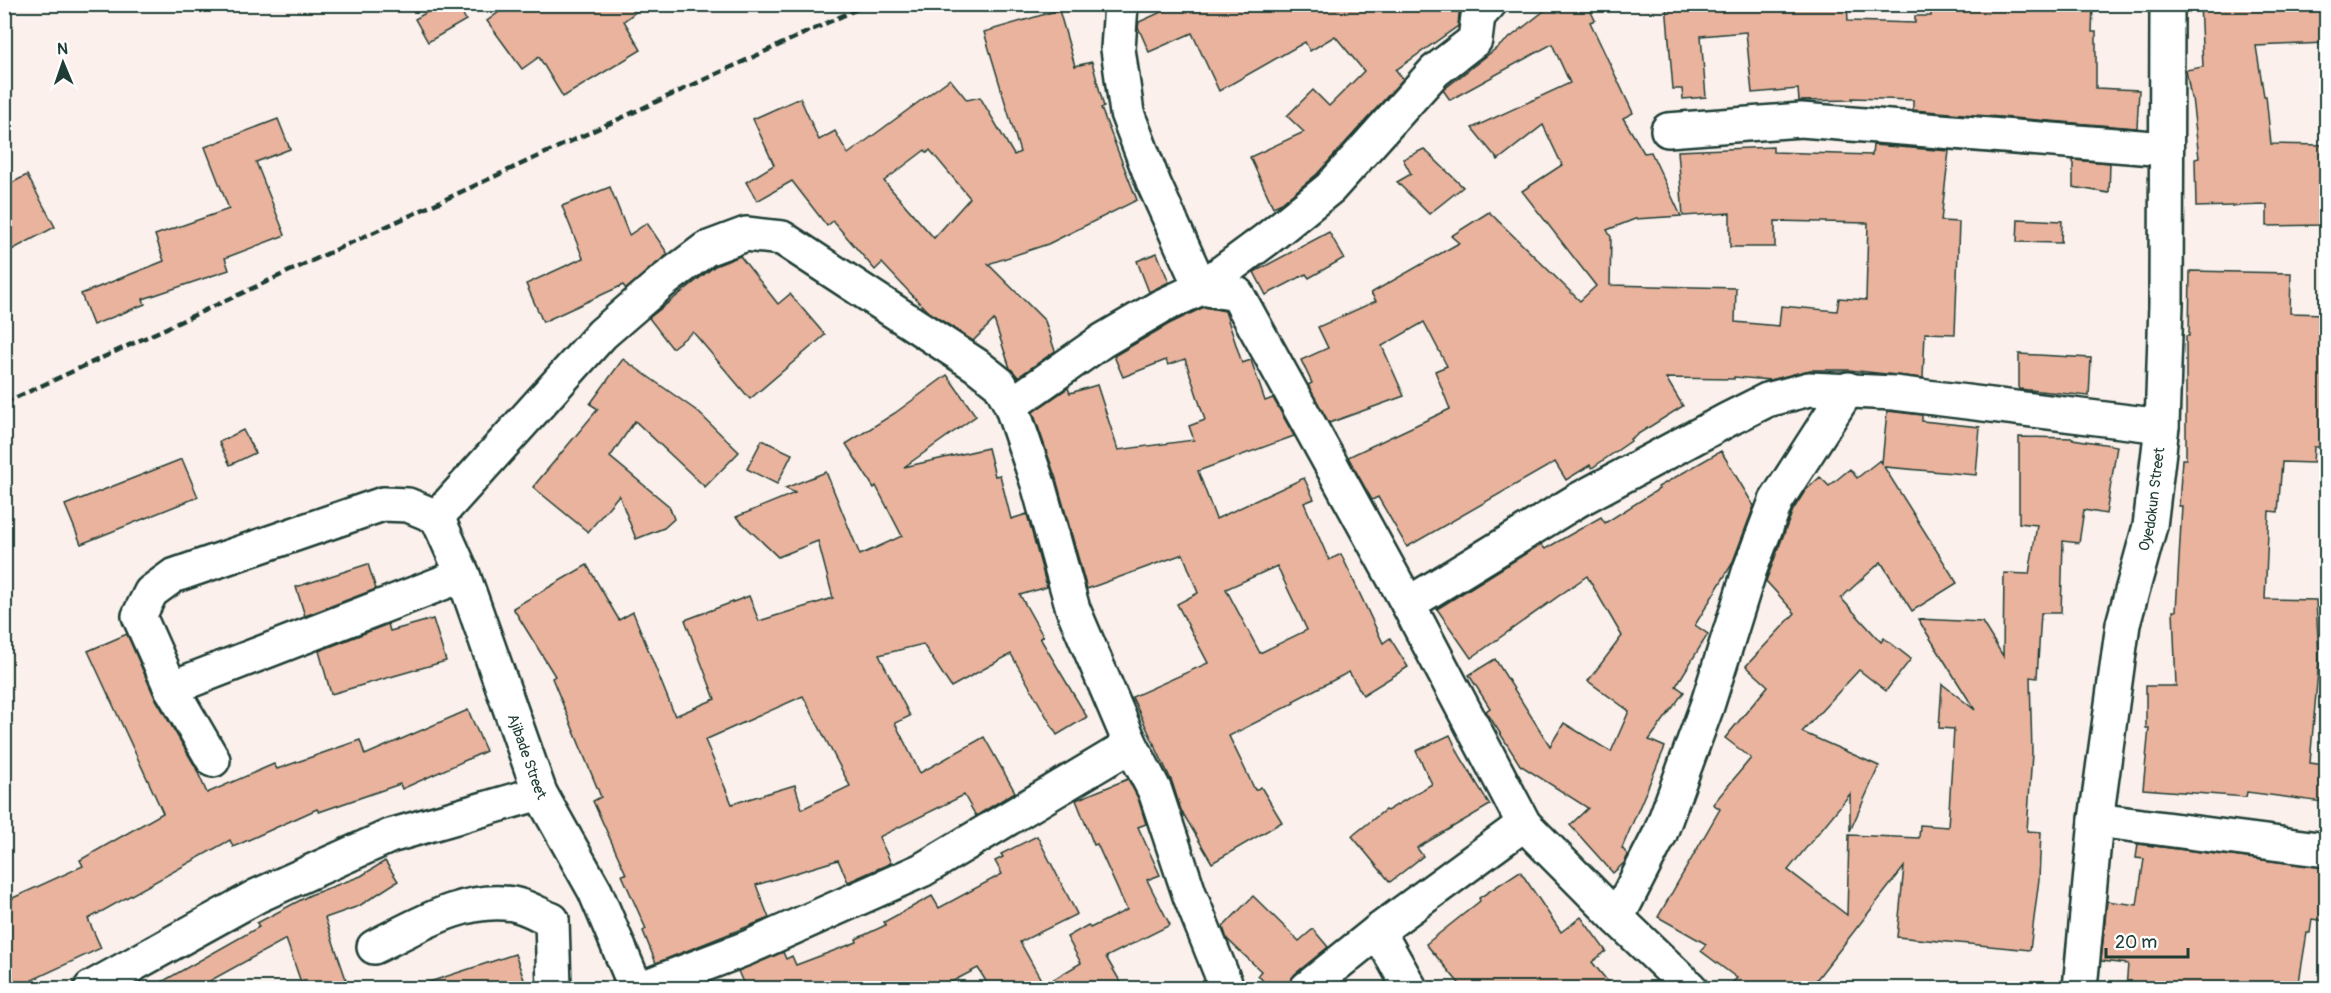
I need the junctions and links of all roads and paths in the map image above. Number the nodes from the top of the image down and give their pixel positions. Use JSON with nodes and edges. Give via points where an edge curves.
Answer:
{"nodes":[{"id":1,"x":1121,"y":4,"type":"edge"},
{"id":2,"x":1489,"y":4,"type":"edge"},
{"id":3,"x":2168,"y":4,"type":"edge"},
{"id":4,"x":1668,"y":130,"type":"dead end"},
{"id":5,"x":2166,"y":149,"type":"junction"},
{"id":6,"x":1202,"y":288,"type":"junction"},
{"id":7,"x":1848,"y":389,"type":"junction"},
{"id":8,"x":1011,"y":405,"type":"junction"},
{"id":9,"x":2162,"y":426,"type":"junction"},
{"id":10,"x":437,"y":517,"type":"junction"},
{"id":11,"x":463,"y":575,"type":"junction"},
{"id":12,"x":1408,"y":604,"type":"junction"},
{"id":13,"x":171,"y":688,"type":"junction"},
{"id":14,"x":1131,"y":745,"type":"junction"},
{"id":15,"x":213,"y":760,"type":"dead end"},
{"id":16,"x":540,"y":793,"type":"junction"},
{"id":17,"x":2096,"y":820,"type":"junction"},
{"id":18,"x":1524,"y":824,"type":"junction"},
{"id":19,"x":2326,"y":850,"type":"edge"},
{"id":20,"x":595,"y":891,"type":"junction"},
{"id":21,"x":1617,"y":918,"type":"junction"},
{"id":22,"x":552,"y":920,"type":"junction"},
{"id":23,"x":1378,"y":931,"type":"junction"},
{"id":24,"x":374,"y":947,"type":"dead end"},
{"id":25,"x":91,"y":988,"type":"edge"},
{"id":26,"x":554,"y":988,"type":"edge"},
{"id":27,"x":636,"y":988,"type":"edge"},
{"id":28,"x":642,"y":988,"type":"edge"},
{"id":29,"x":1227,"y":988,"type":"edge"},
{"id":30,"x":1307,"y":988,"type":"edge"},
{"id":31,"x":1410,"y":988,"type":"edge"},
{"id":32,"x":1690,"y":988,"type":"edge"},
{"id":33,"x":2080,"y":988,"type":"edge"}],
"edges":[{"from":1,"to":6,"type":"street","via":[[1118,49],[1127,113],[1154,184]]},
{"from":2,"to":6,"type":"street","via":[[1478,16],[1475,40],[1435,71],[1330,188]]},
{"from":3,"to":5,"type":"street","name":"Oyedokun Street"},
{"from":4,"to":5,"type":"street","via":[[1801,120]]},
{"from":5,"to":9,"type":"street","name":"Oyedokun Street"},
{"from":6,"to":8,"type":"street","via":[[1102,341]]},
{"from":6,"to":12,"type":"street","via":[[1237,294]]},
{"from":7,"to":9,"type":"street"},
{"from":7,"to":12,"type":"street","via":[[1809,389],[1767,400],[1578,500]]},
{"from":7,"to":21,"type":"street","via":[[1776,501],[1660,834]]},
{"from":8,"to":10,"type":"street","via":[[1000,384],[976,365],[782,238],[746,234],[706,249],[602,334]]},
{"from":8,"to":14,"type":"street","via":[[1073,609]]},
{"from":9,"to":17,"type":"street","name":"Oyedokun Street","via":[[2150,526],[2123,624]]},
{"from":10,"to":11,"type":"street","name":"Ajibade Street"},
{"from":10,"to":13,"type":"street","via":[[408,505],[383,504],[173,576],[151,592],[139,616]]},
{"from":11,"to":13,"type":"street"},
{"from":11,"to":16,"type":"street","name":"Ajibade Street"},
{"from":12,"to":18,"type":"street"},
{"from":13,"to":15,"type":"street"},
{"from":14,"to":28,"type":"street","via":[[922,870],[747,948]]},
{"from":14,"to":29,"type":"street","via":[[1155,791],[1190,896]]},
{"from":16,"to":20,"type":"street","name":"Ajibade Street"},
{"from":16,"to":25,"type":"street","via":[[390,836],[257,896]]},
{"from":17,"to":19,"type":"street"},
{"from":17,"to":33,"type":"street","name":"Oyedokun Street"},
{"from":18,"to":21,"type":"street"},
{"from":18,"to":23,"type":"street"},
{"from":20,"to":22,"type":"street"},
{"from":20,"to":27,"type":"street","name":"Ajibade Street"},
{"from":21,"to":32,"type":"street"},
{"from":22,"to":24,"type":"street","via":[[516,904],[486,902],[440,915]]},
{"from":22,"to":26,"type":"street"},
{"from":23,"to":30,"type":"street"},
{"from":23,"to":31,"type":"street"}]}
